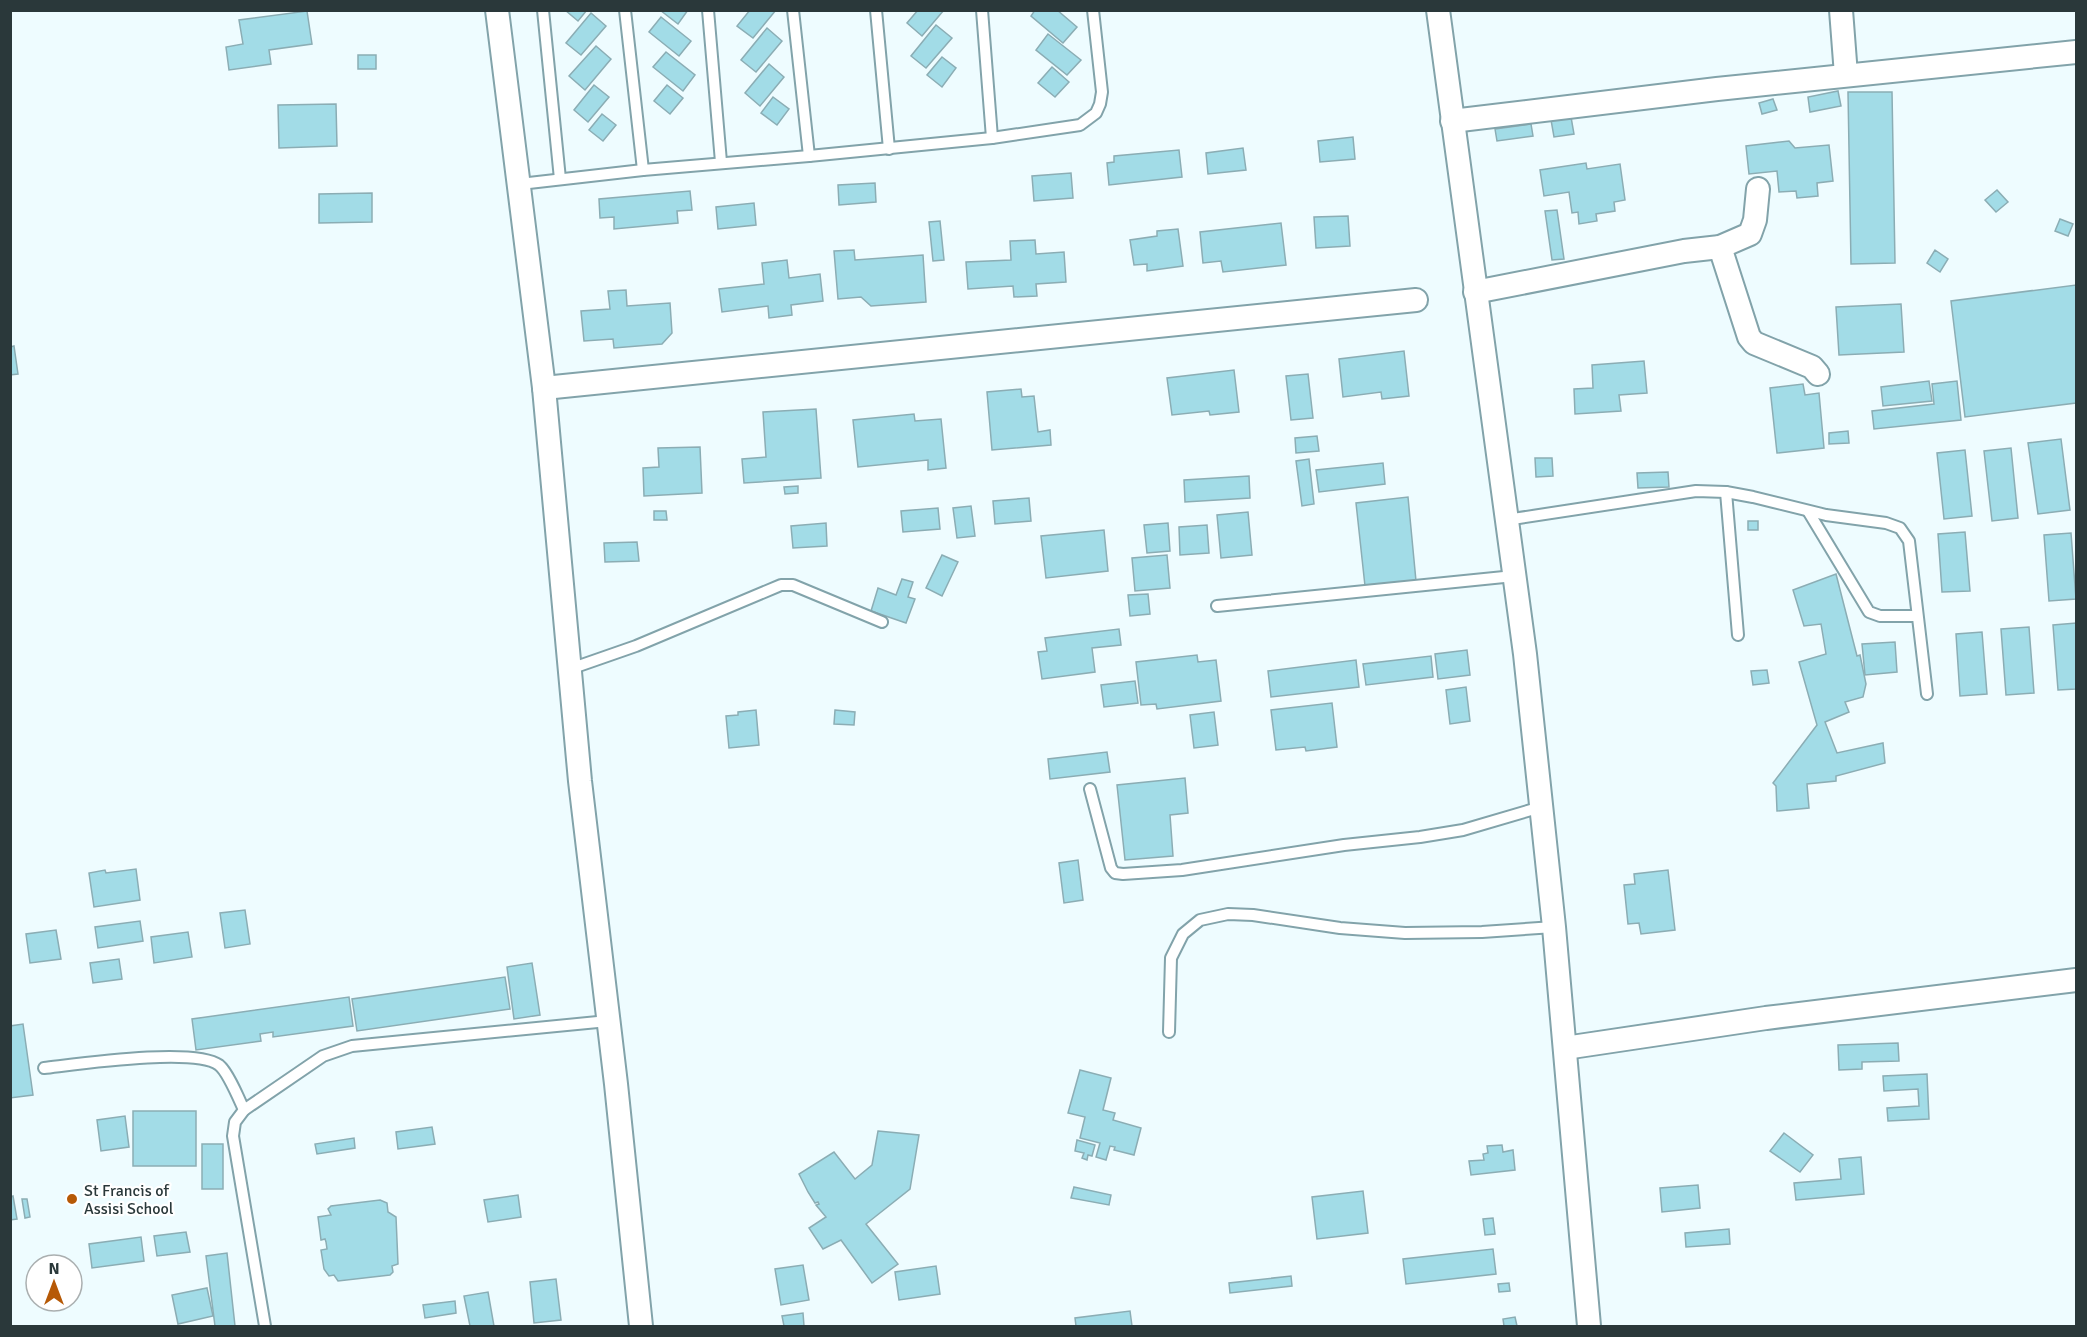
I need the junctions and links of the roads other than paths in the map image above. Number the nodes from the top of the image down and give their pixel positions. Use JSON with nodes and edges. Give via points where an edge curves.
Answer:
{"nodes":[{"id":1,"x":496,"y":10,"type":"edge"},
{"id":2,"x":543,"y":10,"type":"edge"},
{"id":3,"x":625,"y":10,"type":"edge"},
{"id":4,"x":708,"y":10,"type":"edge"},
{"id":5,"x":793,"y":10,"type":"edge"},
{"id":6,"x":876,"y":10,"type":"edge"},
{"id":7,"x":982,"y":10,"type":"edge"},
{"id":8,"x":1094,"y":10,"type":"edge"},
{"id":9,"x":1438,"y":10,"type":"edge"},
{"id":10,"x":1841,"y":10,"type":"edge"},
{"id":11,"x":2076,"y":52,"type":"edge"},
{"id":12,"x":1846,"y":75,"type":"junction"},
{"id":13,"x":1452,"y":121,"type":"junction"},
{"id":14,"x":992,"y":138,"type":"junction"},
{"id":15,"x":888,"y":149,"type":"junction"},
{"id":16,"x":808,"y":156,"type":"junction"},
{"id":17,"x":721,"y":162,"type":"junction"},
{"id":18,"x":643,"y":170,"type":"junction"},
{"id":19,"x":560,"y":179,"type":"junction"},
{"id":20,"x":520,"y":184,"type":"junction"},
{"id":21,"x":1758,"y":189,"type":"dead end"},
{"id":22,"x":1720,"y":247,"type":"junction"},
{"id":23,"x":1475,"y":292,"type":"junction"},
{"id":24,"x":1416,"y":300,"type":"dead end"},
{"id":25,"x":1818,"y":374,"type":"dead end"},
{"id":26,"x":544,"y":388,"type":"junction"},
{"id":27,"x":1726,"y":492,"type":"junction"},
{"id":28,"x":1808,"y":511,"type":"junction"},
{"id":29,"x":1505,"y":520,"type":"junction"},
{"id":30,"x":1514,"y":576,"type":"junction"},
{"id":31,"x":1217,"y":606,"type":"dead end"},
{"id":32,"x":1917,"y":616,"type":"junction"},
{"id":33,"x":882,"y":622,"type":"dead end"},
{"id":34,"x":1738,"y":635,"type":"dead end"},
{"id":35,"x":570,"y":669,"type":"junction"},
{"id":36,"x":1927,"y":694,"type":"dead end"},
{"id":37,"x":1090,"y":789,"type":"dead end"},
{"id":38,"x":1541,"y":807,"type":"junction"},
{"id":39,"x":1554,"y":927,"type":"junction"},
{"id":40,"x":2076,"y":980,"type":"edge"},
{"id":41,"x":608,"y":1021,"type":"junction"},
{"id":42,"x":1169,"y":1032,"type":"dead end"},
{"id":43,"x":1565,"y":1048,"type":"junction"},
{"id":44,"x":44,"y":1068,"type":"dead end"},
{"id":45,"x":244,"y":1110,"type":"junction"},
{"id":46,"x":265,"y":1326,"type":"edge"},
{"id":47,"x":641,"y":1326,"type":"edge"},
{"id":48,"x":1589,"y":1326,"type":"edge"}],
"edges":[{"from":1,"to":20,"type":"street"},
{"from":2,"to":19,"type":"lane"},
{"from":3,"to":18,"type":"lane"},
{"from":4,"to":17,"type":"lane"},
{"from":5,"to":16,"type":"lane"},
{"from":6,"to":15,"type":"lane"},
{"from":7,"to":14,"type":"lane"},
{"from":8,"to":14,"type":"lane","via":[[1102,92],[1096,113],[1080,125]]},
{"from":9,"to":13,"type":"street"},
{"from":10,"to":12,"type":"street"},
{"from":11,"to":12,"type":"street"},
{"from":12,"to":13,"type":"street"},
{"from":13,"to":23,"type":"street"},
{"from":14,"to":15,"type":"lane"},
{"from":15,"to":16,"type":"lane"},
{"from":16,"to":17,"type":"lane"},
{"from":17,"to":18,"type":"lane"},
{"from":18,"to":19,"type":"lane"},
{"from":19,"to":20,"type":"lane"},
{"from":20,"to":26,"type":"street"},
{"from":21,"to":22,"type":"street","via":[[1750,234]]},
{"from":22,"to":23,"type":"street"},
{"from":22,"to":25,"type":"street","via":[[1749,337],[1754,343],[1812,367]]},
{"from":23,"to":29,"type":"street"},
{"from":24,"to":26,"type":"street"},
{"from":26,"to":35,"type":"street"},
{"from":27,"to":28,"type":"lane"},
{"from":27,"to":29,"type":"lane","via":[[1696,491]]},
{"from":27,"to":34,"type":"lane"},
{"from":28,"to":32,"type":"lane","via":[[1869,612],[1880,616]]},
{"from":28,"to":32,"type":"lane","via":[[1900,528],[1909,541]]},
{"from":29,"to":30,"type":"street"},
{"from":30,"to":31,"type":"lane"},
{"from":30,"to":38,"type":"street"},
{"from":32,"to":36,"type":"lane"},
{"from":33,"to":35,"type":"lane","via":[[793,585],[781,585],[636,646]]},
{"from":35,"to":41,"type":"street"},
{"from":37,"to":38,"type":"lane","via":[[1111,868],[1123,874],[1182,870],[1463,830]]},
{"from":38,"to":39,"type":"street"},
{"from":39,"to":42,"type":"lane","via":[[1405,933],[1252,915],[1228,914],[1200,920],[1183,934],[1171,958]]},
{"from":39,"to":43,"type":"street"},
{"from":40,"to":43,"type":"street","via":[[1766,1018]]},
{"from":41,"to":45,"type":"lane","via":[[352,1046],[323,1056]]},
{"from":41,"to":47,"type":"street"},
{"from":43,"to":48,"type":"street"},
{"from":44,"to":45,"type":"lane","via":[[157,1056],[208,1059],[222,1066]]},
{"from":45,"to":46,"type":"lane","via":[[235,1122],[233,1136]]}]}
